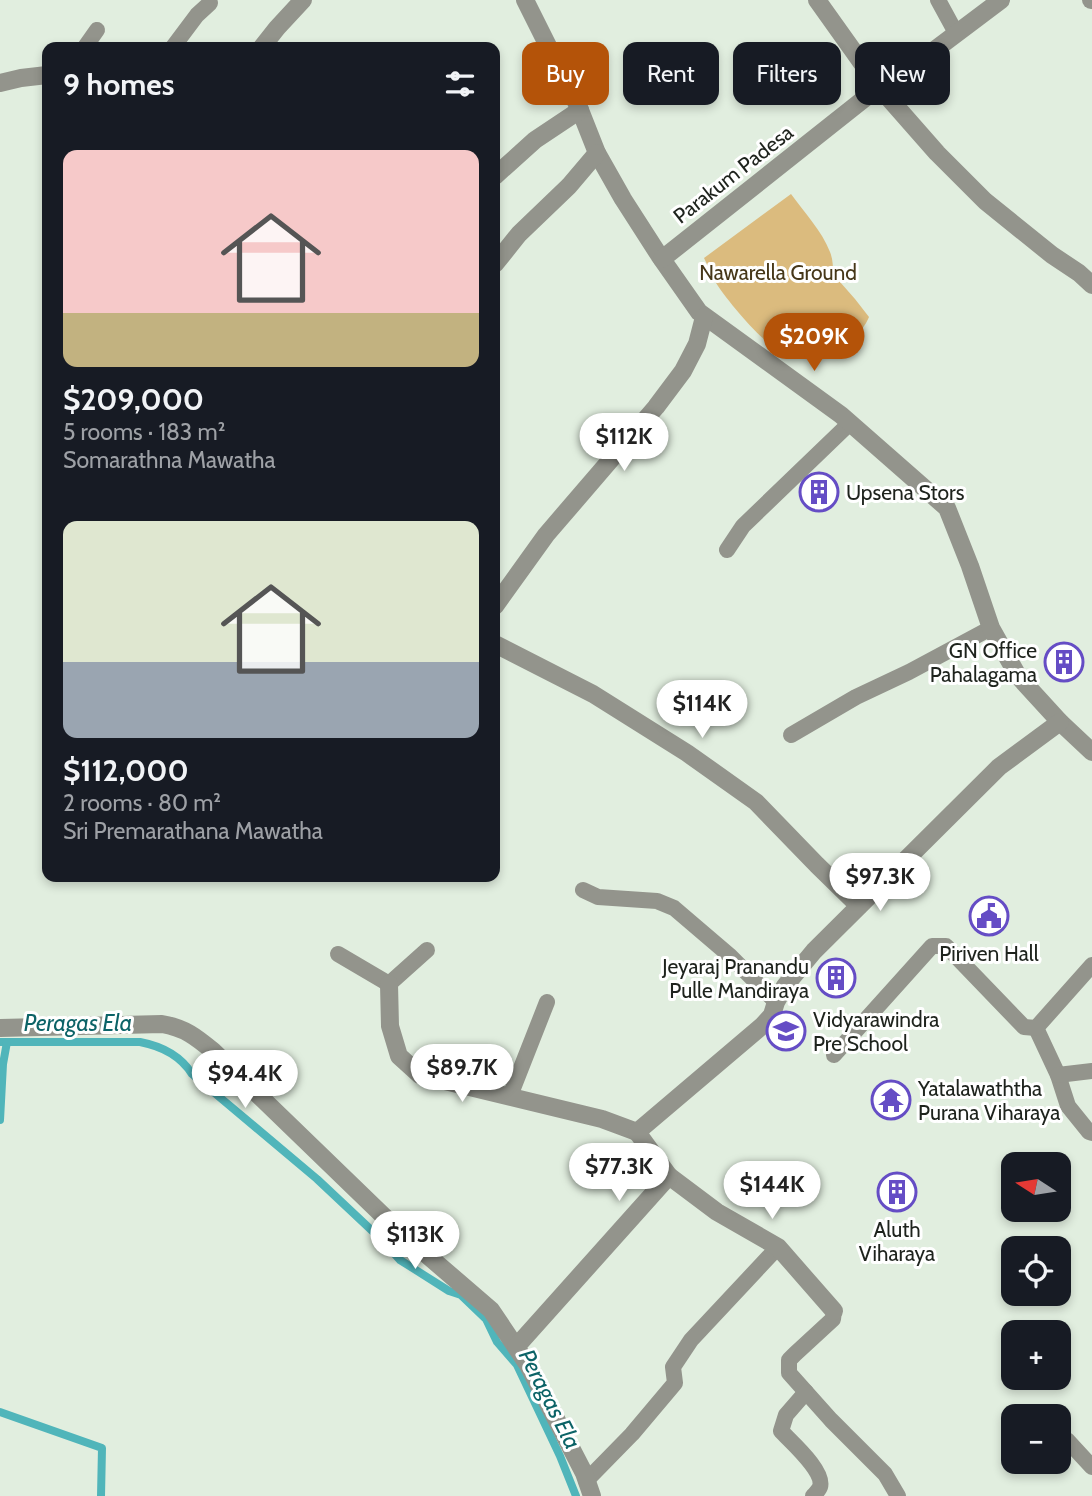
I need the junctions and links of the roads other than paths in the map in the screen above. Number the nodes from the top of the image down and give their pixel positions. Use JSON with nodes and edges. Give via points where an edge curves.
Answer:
{"nodes":[{"id":1,"x":303,"y":0,"type":"edge"},
{"id":2,"x":524,"y":0,"type":"edge"},
{"id":3,"x":817,"y":0,"type":"edge"},
{"id":4,"x":938,"y":0,"type":"edge"},
{"id":5,"x":1001,"y":0,"type":"edge"},
{"id":6,"x":210,"y":3,"type":"dead end"},
{"id":7,"x":97,"y":30,"type":"dead end"},
{"id":8,"x":956,"y":33,"type":"junction"},
{"id":9,"x":89,"y":42,"type":"edge"},
{"id":10,"x":177,"y":42,"type":"edge"},
{"id":11,"x":266,"y":42,"type":"edge"},
{"id":12,"x":944,"y":42,"type":"edge"},
{"id":13,"x":855,"y":53,"type":"edge"},
{"id":14,"x":42,"y":76,"type":"edge"},
{"id":15,"x":0,"y":83,"type":"edge"},
{"id":16,"x":856,"y":105,"type":"edge"},
{"id":17,"x":895,"y":105,"type":"edge"},
{"id":18,"x":580,"y":110,"type":"junction"},
{"id":19,"x":597,"y":153,"type":"junction"},
{"id":20,"x":500,"y":172,"type":"edge"},
{"id":21,"x":500,"y":258,"type":"edge"},
{"id":22,"x":662,"y":259,"type":"junction"},
{"id":23,"x":1092,"y":285,"type":"edge"},
{"id":24,"x":704,"y":317,"type":"junction"},
{"id":25,"x":850,"y":423,"type":"junction"},
{"id":26,"x":727,"y":550,"type":"dead end"},
{"id":27,"x":500,"y":599,"type":"edge"},
{"id":28,"x":991,"y":628,"type":"junction"},
{"id":29,"x":500,"y":647,"type":"edge"},
{"id":30,"x":1060,"y":722,"type":"junction"},
{"id":31,"x":791,"y":735,"type":"dead end"},
{"id":32,"x":1092,"y":752,"type":"edge"},
{"id":33,"x":583,"y":890,"type":"dead end"},
{"id":34,"x":859,"y":906,"type":"junction"},
{"id":35,"x":427,"y":950,"type":"dead end"},
{"id":36,"x":338,"y":954,"type":"dead end"},
{"id":37,"x":1092,"y":965,"type":"edge"},
{"id":38,"x":389,"y":984,"type":"junction"},
{"id":39,"x":547,"y":1002,"type":"dead end"},
{"id":40,"x":776,"y":1002,"type":"junction"},
{"id":41,"x":1036,"y":1027,"type":"junction"},
{"id":42,"x":0,"y":1028,"type":"edge"},
{"id":43,"x":834,"y":1055,"type":"dead end"},
{"id":44,"x":1092,"y":1071,"type":"edge"},
{"id":45,"x":1058,"y":1075,"type":"junction"},
{"id":46,"x":510,"y":1096,"type":"junction"},
{"id":47,"x":637,"y":1132,"type":"junction"},
{"id":48,"x":1092,"y":1133,"type":"edge"},
{"id":49,"x":669,"y":1176,"type":"junction"},
{"id":50,"x":778,"y":1247,"type":"junction"},
{"id":51,"x":834,"y":1311,"type":"joint"},
{"id":52,"x":516,"y":1347,"type":"junction"},
{"id":53,"x":806,"y":1392,"type":"junction"},
{"id":54,"x":1071,"y":1444,"type":"edge"},
{"id":55,"x":1092,"y":1466,"type":"edge"},
{"id":56,"x":589,"y":1488,"type":"edge"},
{"id":57,"x":813,"y":1496,"type":"edge"},
{"id":58,"x":898,"y":1496,"type":"edge"}],
"edges":[{"from":1,"to":11,"type":"street"},
{"from":2,"to":18,"type":"street"},
{"from":3,"to":13,"type":"street"},
{"from":4,"to":8,"type":"lane"},
{"from":5,"to":8,"type":"street","name":"Parakum Padesa"},
{"from":6,"to":10,"type":"lane"},
{"from":7,"to":9,"type":"lane"},
{"from":8,"to":12,"type":"street","name":"Parakum Padesa"},
{"from":14,"to":15,"type":"street"},
{"from":16,"to":22,"type":"street","name":"Parakum Padesa"},
{"from":17,"to":23,"type":"street","via":[[985,201]]},
{"from":18,"to":19,"type":"street"},
{"from":18,"to":20,"type":"street","via":[[535,140]]},
{"from":19,"to":21,"type":"street"},
{"from":19,"to":22,"type":"street"},
{"from":22,"to":24,"type":"street"},
{"from":24,"to":25,"type":"street"},
{"from":24,"to":27,"type":"street","via":[[683,371],[546,535]]},
{"from":25,"to":26,"type":"lane","via":[[743,526]]},
{"from":25,"to":28,"type":"street","via":[[947,508]]},
{"from":28,"to":30,"type":"street","via":[[1018,676]]},
{"from":28,"to":31,"type":"lane"},
{"from":29,"to":34,"type":"street","via":[[593,694],[757,802]]},
{"from":30,"to":32,"type":"street"},
{"from":30,"to":34,"type":"street","via":[[999,767]]},
{"from":33,"to":40,"type":"lane","via":[[598,897],[657,901],[674,908]]},
{"from":34,"to":40,"type":"street","via":[[814,951]]},
{"from":35,"to":38,"type":"lane"},
{"from":36,"to":38,"type":"lane"},
{"from":37,"to":41,"type":"lane"},
{"from":38,"to":46,"type":"street","via":[[390,1026],[399,1056],[420,1075]]},
{"from":39,"to":46,"type":"lane"},
{"from":40,"to":47,"type":"street","via":[[763,1025]]},
{"from":41,"to":43,"type":"lane","via":[[1024,1027],[946,946],[932,946]]},
{"from":41,"to":45,"type":"lane"},
{"from":42,"to":52,"type":"street","via":[[162,1024],[189,1032],[398,1230],[491,1310]]},
{"from":44,"to":45,"type":"lane"},
{"from":45,"to":48,"type":"lane","via":[[1068,1106]]},
{"from":46,"to":47,"type":"street"},
{"from":47,"to":49,"type":"street"},
{"from":49,"to":50,"type":"street","via":[[717,1212]]},
{"from":49,"to":52,"type":"street"},
{"from":50,"to":51,"type":"street"},
{"from":50,"to":56,"type":"lane","via":[[691,1340],[674,1367],[675,1383]]},
{"from":51,"to":53,"type":"lane","via":[[789,1360],[789,1373]]},
{"from":52,"to":56,"type":"street"},
{"from":53,"to":57,"type":"lane","via":[[786,1415],[781,1431],[820,1478],[820,1488]]},
{"from":53,"to":58,"type":"lane","via":[[885,1474]]},
{"from":54,"to":55,"type":"lane"}]}
